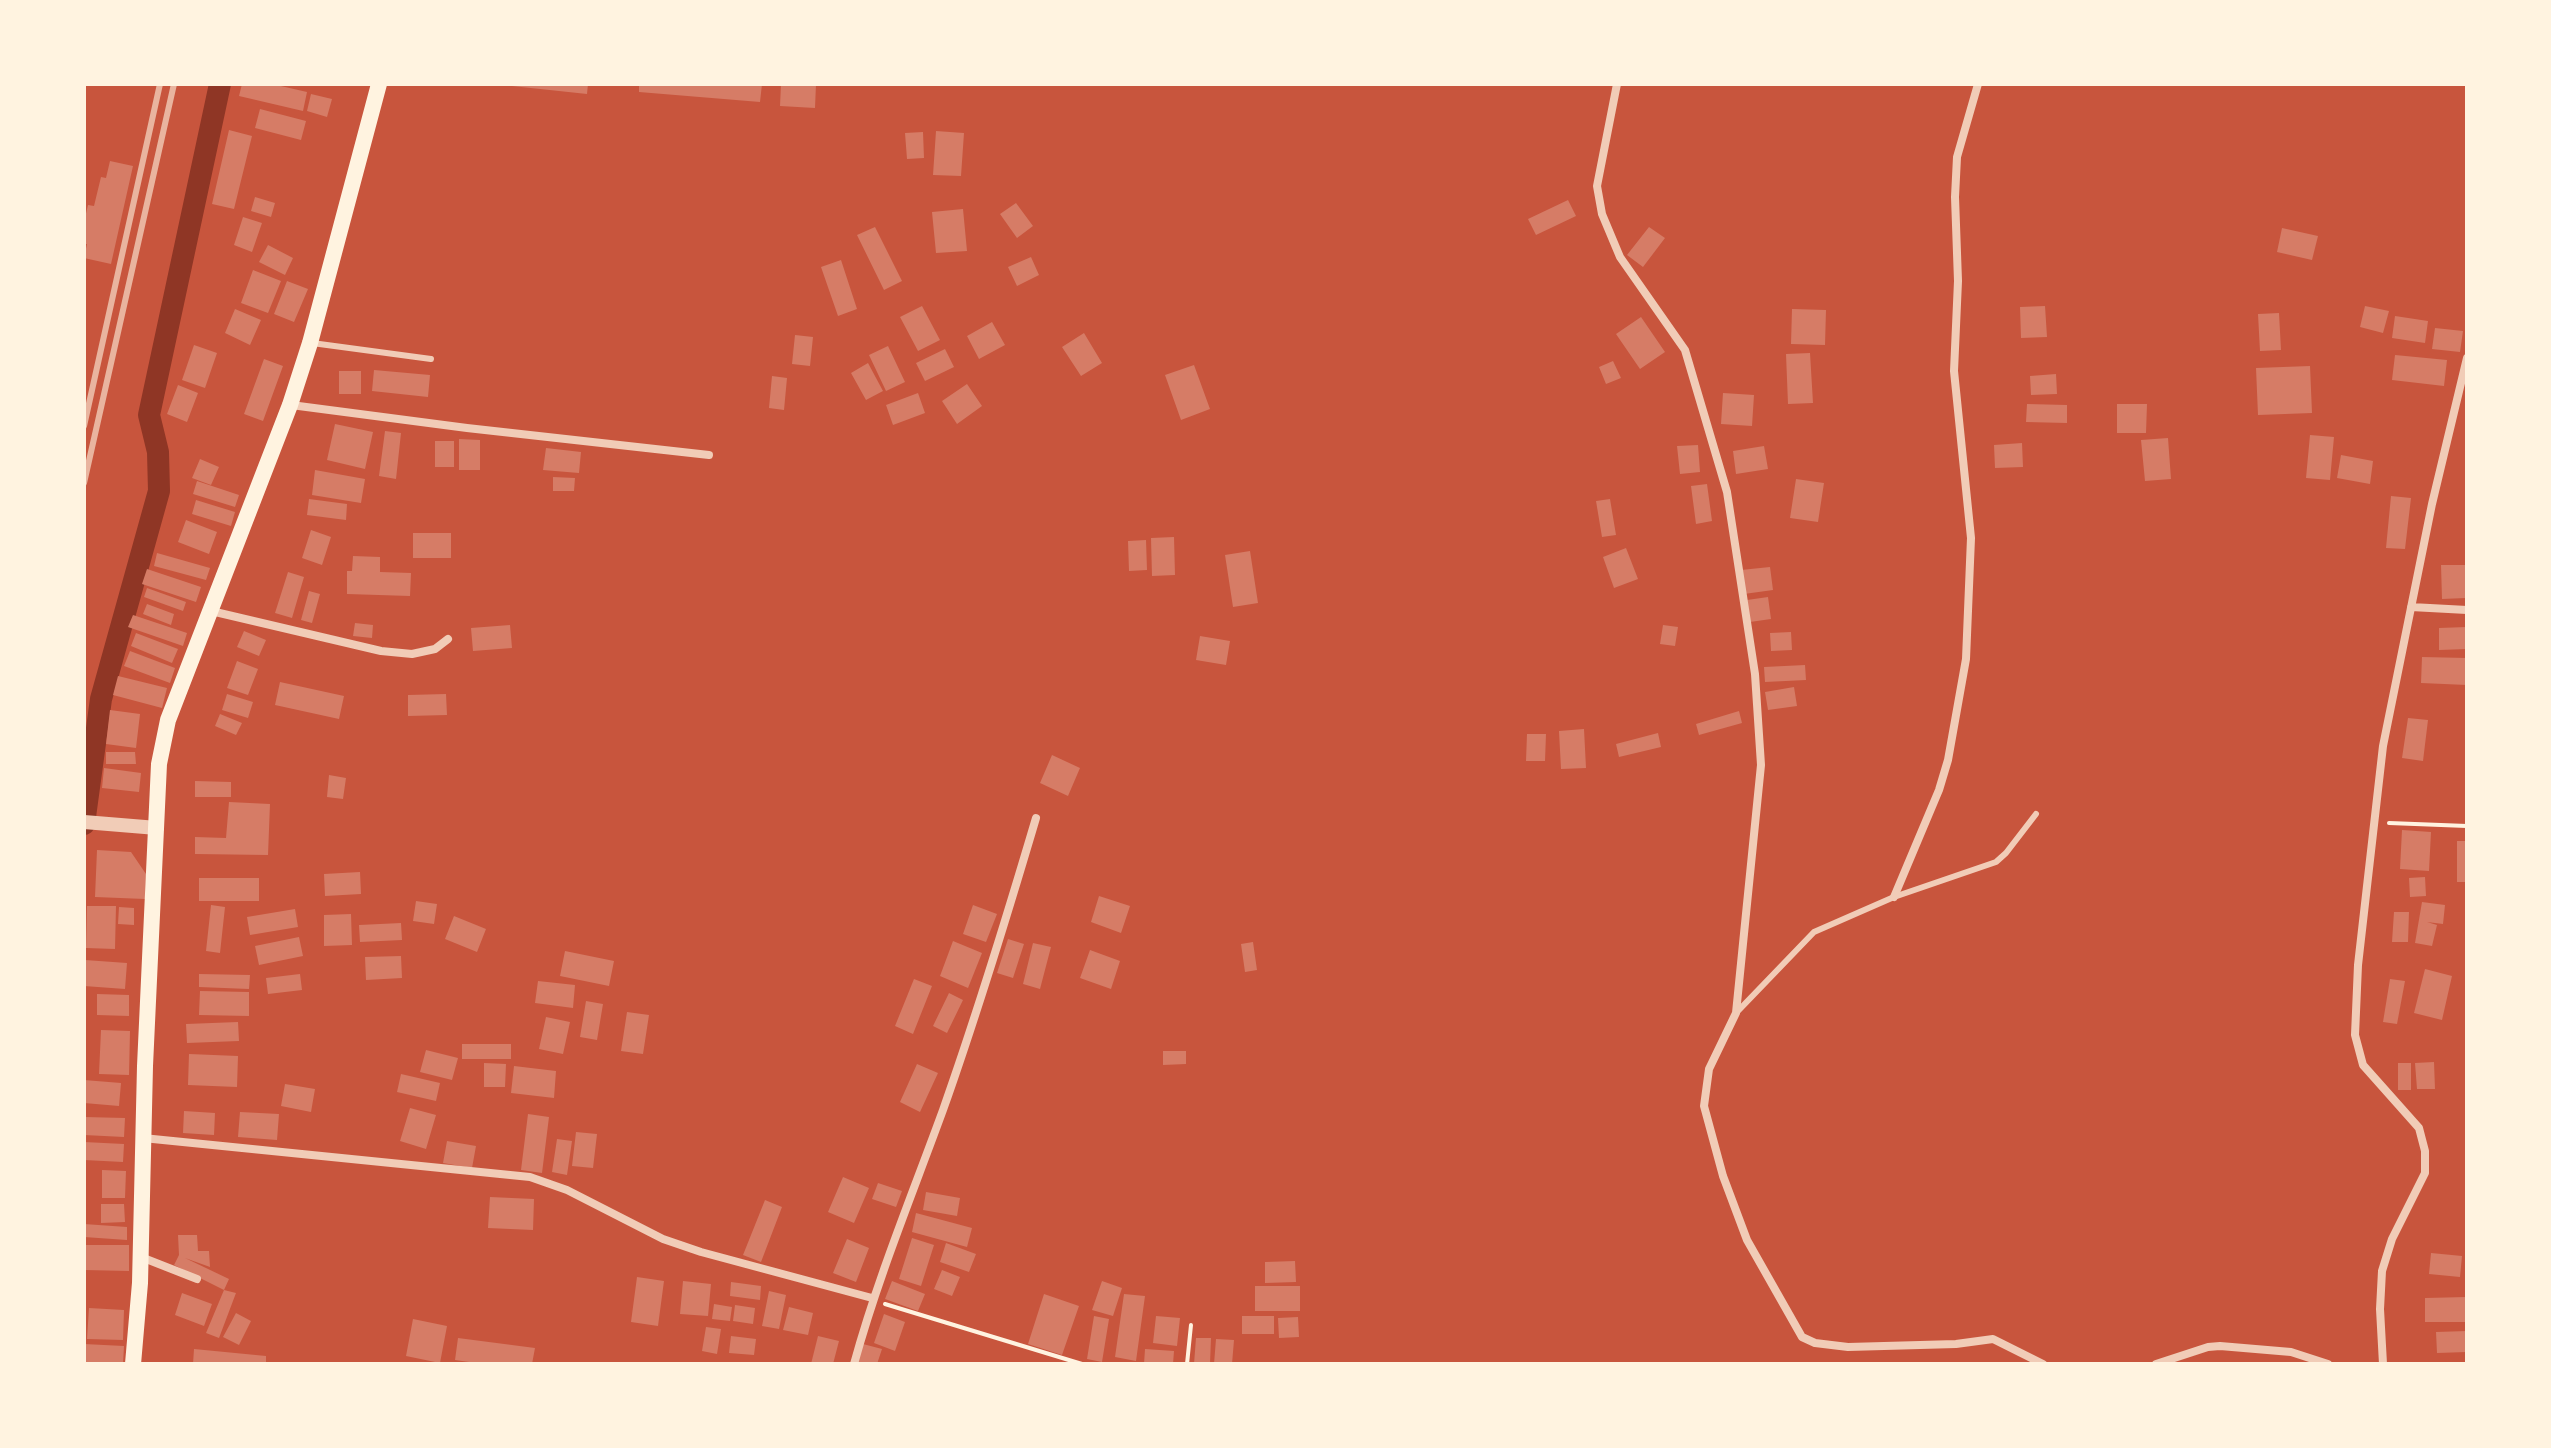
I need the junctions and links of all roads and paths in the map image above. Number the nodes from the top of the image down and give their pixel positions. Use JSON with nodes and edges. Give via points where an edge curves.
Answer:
{"nodes":[{"id":1,"x":379,"y":84,"type":"edge"},
{"id":2,"x":1617,"y":84,"type":"edge"},
{"id":3,"x":1978,"y":84,"type":"edge"},
{"id":4,"x":310,"y":343,"type":"junction"},
{"id":5,"x":2467,"y":358,"type":"edge"},
{"id":6,"x":431,"y":359,"type":"dead end"},
{"id":7,"x":2464,"y":382,"type":"edge"},
{"id":8,"x":290,"y":405,"type":"junction"},
{"id":9,"x":709,"y":455,"type":"dead end"},
{"id":10,"x":2411,"y":607,"type":"junction"},
{"id":11,"x":210,"y":610,"type":"junction"},
{"id":12,"x":2467,"y":610,"type":"edge"},
{"id":13,"x":448,"y":639,"type":"dead end"},
{"id":14,"x":2036,"y":814,"type":"dead end"},
{"id":15,"x":1036,"y":818,"type":"dead end"},
{"id":16,"x":84,"y":822,"type":"edge"},
{"id":17,"x":2375,"y":822,"type":"junction"},
{"id":18,"x":2467,"y":826,"type":"edge"},
{"id":19,"x":157,"y":828,"type":"junction"},
{"id":20,"x":1894,"y":897,"type":"junction"},
{"id":21,"x":1736,"y":1013,"type":"junction"},
{"id":22,"x":143,"y":1138,"type":"junction"},
{"id":23,"x":141,"y":1256,"type":"junction"},
{"id":24,"x":197,"y":1279,"type":"dead end"},
{"id":25,"x":872,"y":1298,"type":"junction"},
{"id":26,"x":1191,"y":1325,"type":"dead end"},
{"id":27,"x":2291,"y":1352,"type":"junction"},
{"id":28,"x":2188,"y":1354,"type":"junction"},
{"id":29,"x":1063,"y":1361,"type":"edge"},
{"id":30,"x":133,"y":1364,"type":"edge"},
{"id":31,"x":854,"y":1364,"type":"edge"},
{"id":32,"x":1082,"y":1364,"type":"edge"},
{"id":33,"x":1187,"y":1364,"type":"edge"},
{"id":34,"x":2043,"y":1364,"type":"edge"},
{"id":35,"x":2156,"y":1364,"type":"edge"},
{"id":36,"x":2189,"y":1364,"type":"edge"},
{"id":37,"x":2292,"y":1364,"type":"edge"},
{"id":38,"x":2328,"y":1364,"type":"edge"},
{"id":39,"x":2383,"y":1364,"type":"edge"}],
"edges":[{"from":1,"to":4,"type":"main road"},
{"from":2,"to":21,"type":"street","via":[[1598,201],[1620,257],[1685,350],[1727,492],[1755,674],[1761,765]]},
{"from":3,"to":20,"type":"street","via":[[1957,157],[1955,197],[1954,371],[1971,538],[1966,659],[1939,790]]},
{"from":4,"to":6,"type":"lane"},
{"from":4,"to":8,"type":"main road"},
{"from":5,"to":7,"type":"street"},
{"from":7,"to":10,"type":"street"},
{"from":8,"to":9,"type":"street"},
{"from":8,"to":11,"type":"main road"},
{"from":10,"to":12,"type":"street"},
{"from":10,"to":17,"type":"street","via":[[2383,746]]},
{"from":11,"to":13,"type":"street","via":[[381,651],[412,654],[435,649]]},
{"from":11,"to":19,"type":"main road","via":[[168,720],[159,764]]},
{"from":14,"to":20,"type":"lane","via":[[1996,862]]},
{"from":15,"to":25,"type":"street","via":[[943,1109]]},
{"from":16,"to":19,"type":"street"},
{"from":17,"to":18,"type":"path"},
{"from":17,"to":39,"type":"street","via":[[2355,1035],[2363,1065],[2419,1128],[2425,1151],[2425,1173],[2382,1271]]},
{"from":19,"to":22,"type":"main road"},
{"from":20,"to":21,"type":"lane","via":[[1814,932]]},
{"from":21,"to":34,"type":"street","via":[[1709,1069],[1704,1106],[1747,1240],[1802,1337],[1848,1347],[1993,1339]]},
{"from":22,"to":23,"type":"main road"},
{"from":22,"to":25,"type":"street","via":[[530,1177],[663,1239]]},
{"from":23,"to":24,"type":"street"},
{"from":23,"to":30,"type":"main road"},
{"from":25,"to":29,"type":"path"},
{"from":25,"to":31,"type":"street"},
{"from":26,"to":33,"type":"path"},
{"from":27,"to":28,"type":"street","via":[[2220,1346]]},
{"from":27,"to":37,"type":"street"},
{"from":27,"to":38,"type":"street"},
{"from":28,"to":35,"type":"street"},
{"from":28,"to":36,"type":"street"},
{"from":29,"to":32,"type":"path"}]}
